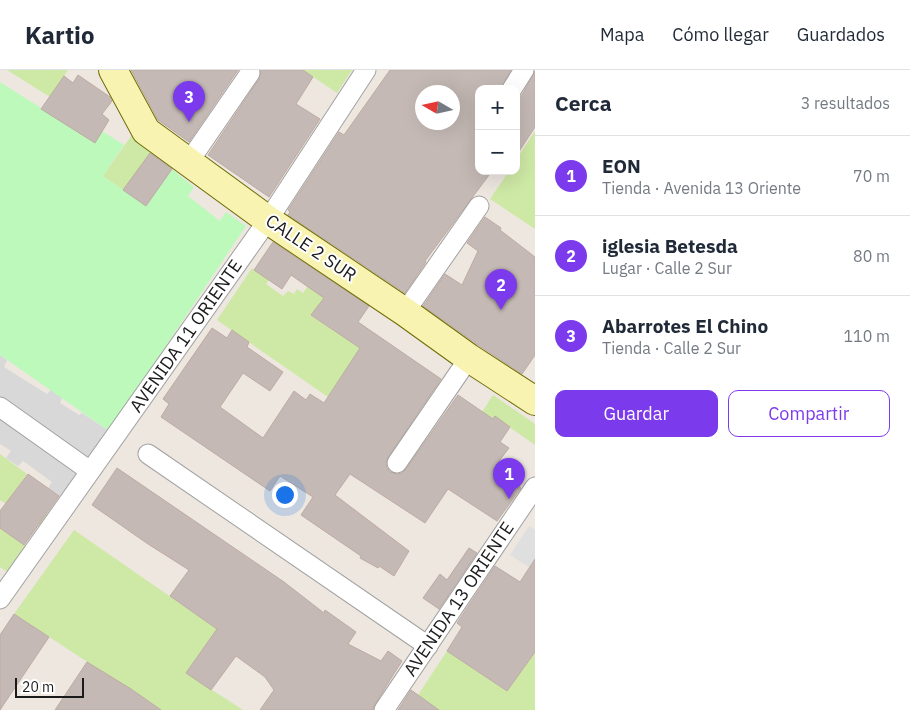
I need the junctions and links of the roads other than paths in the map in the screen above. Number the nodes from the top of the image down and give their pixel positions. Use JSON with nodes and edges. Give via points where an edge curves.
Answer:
{"nodes":[{"id":1,"x":113,"y":70,"type":"edge"},
{"id":2,"x":366,"y":70,"type":"edge"},
{"id":3,"x":524,"y":70,"type":"edge"},
{"id":4,"x":250,"y":73,"type":"dead end"},
{"id":5,"x":515,"y":85,"type":"edge"},
{"id":6,"x":188,"y":163,"type":"junction"},
{"id":7,"x":479,"y":206,"type":"dead end"},
{"id":8,"x":268,"y":220,"type":"junction"},
{"id":9,"x":405,"y":312,"type":"junction"},
{"id":10,"x":469,"y":358,"type":"junction"},
{"id":11,"x":535,"y":401,"type":"edge"},
{"id":12,"x":0,"y":407,"type":"edge"},
{"id":13,"x":148,"y":454,"type":"dead end"},
{"id":14,"x":397,"y":464,"type":"dead end"},
{"id":15,"x":90,"y":471,"type":"junction"},
{"id":16,"x":535,"y":488,"type":"edge"},
{"id":17,"x":0,"y":599,"type":"edge"},
{"id":18,"x":428,"y":646,"type":"junction"},
{"id":19,"x":384,"y":710,"type":"edge"}],
"edges":[{"from":1,"to":6,"type":"main road","name":"CALLE 2 SUR","via":[[146,131]]},
{"from":2,"to":8,"type":"street","name":"AVENIDA 11 ORIENTE"},
{"from":3,"to":5,"type":"street"},
{"from":4,"to":6,"type":"street"},
{"from":6,"to":8,"type":"main road","name":"CALLE 2 SUR"},
{"from":7,"to":9,"type":"street"},
{"from":8,"to":9,"type":"main road","name":"CALLE 2 SUR"},
{"from":8,"to":15,"type":"street","name":"AVENIDA 11 ORIENTE"},
{"from":9,"to":10,"type":"main road","name":"CALLE 2 SUR"},
{"from":10,"to":11,"type":"main road","name":"CALLE 2 SUR"},
{"from":10,"to":14,"type":"street"},
{"from":12,"to":15,"type":"street"},
{"from":13,"to":18,"type":"street"},
{"from":15,"to":17,"type":"street","name":"AVENIDA 11 ORIENTE"},
{"from":16,"to":18,"type":"street","name":"AVENIDA 13 ORIENTE"},
{"from":18,"to":19,"type":"street","name":"AVENIDA 13 ORIENTE"}]}
